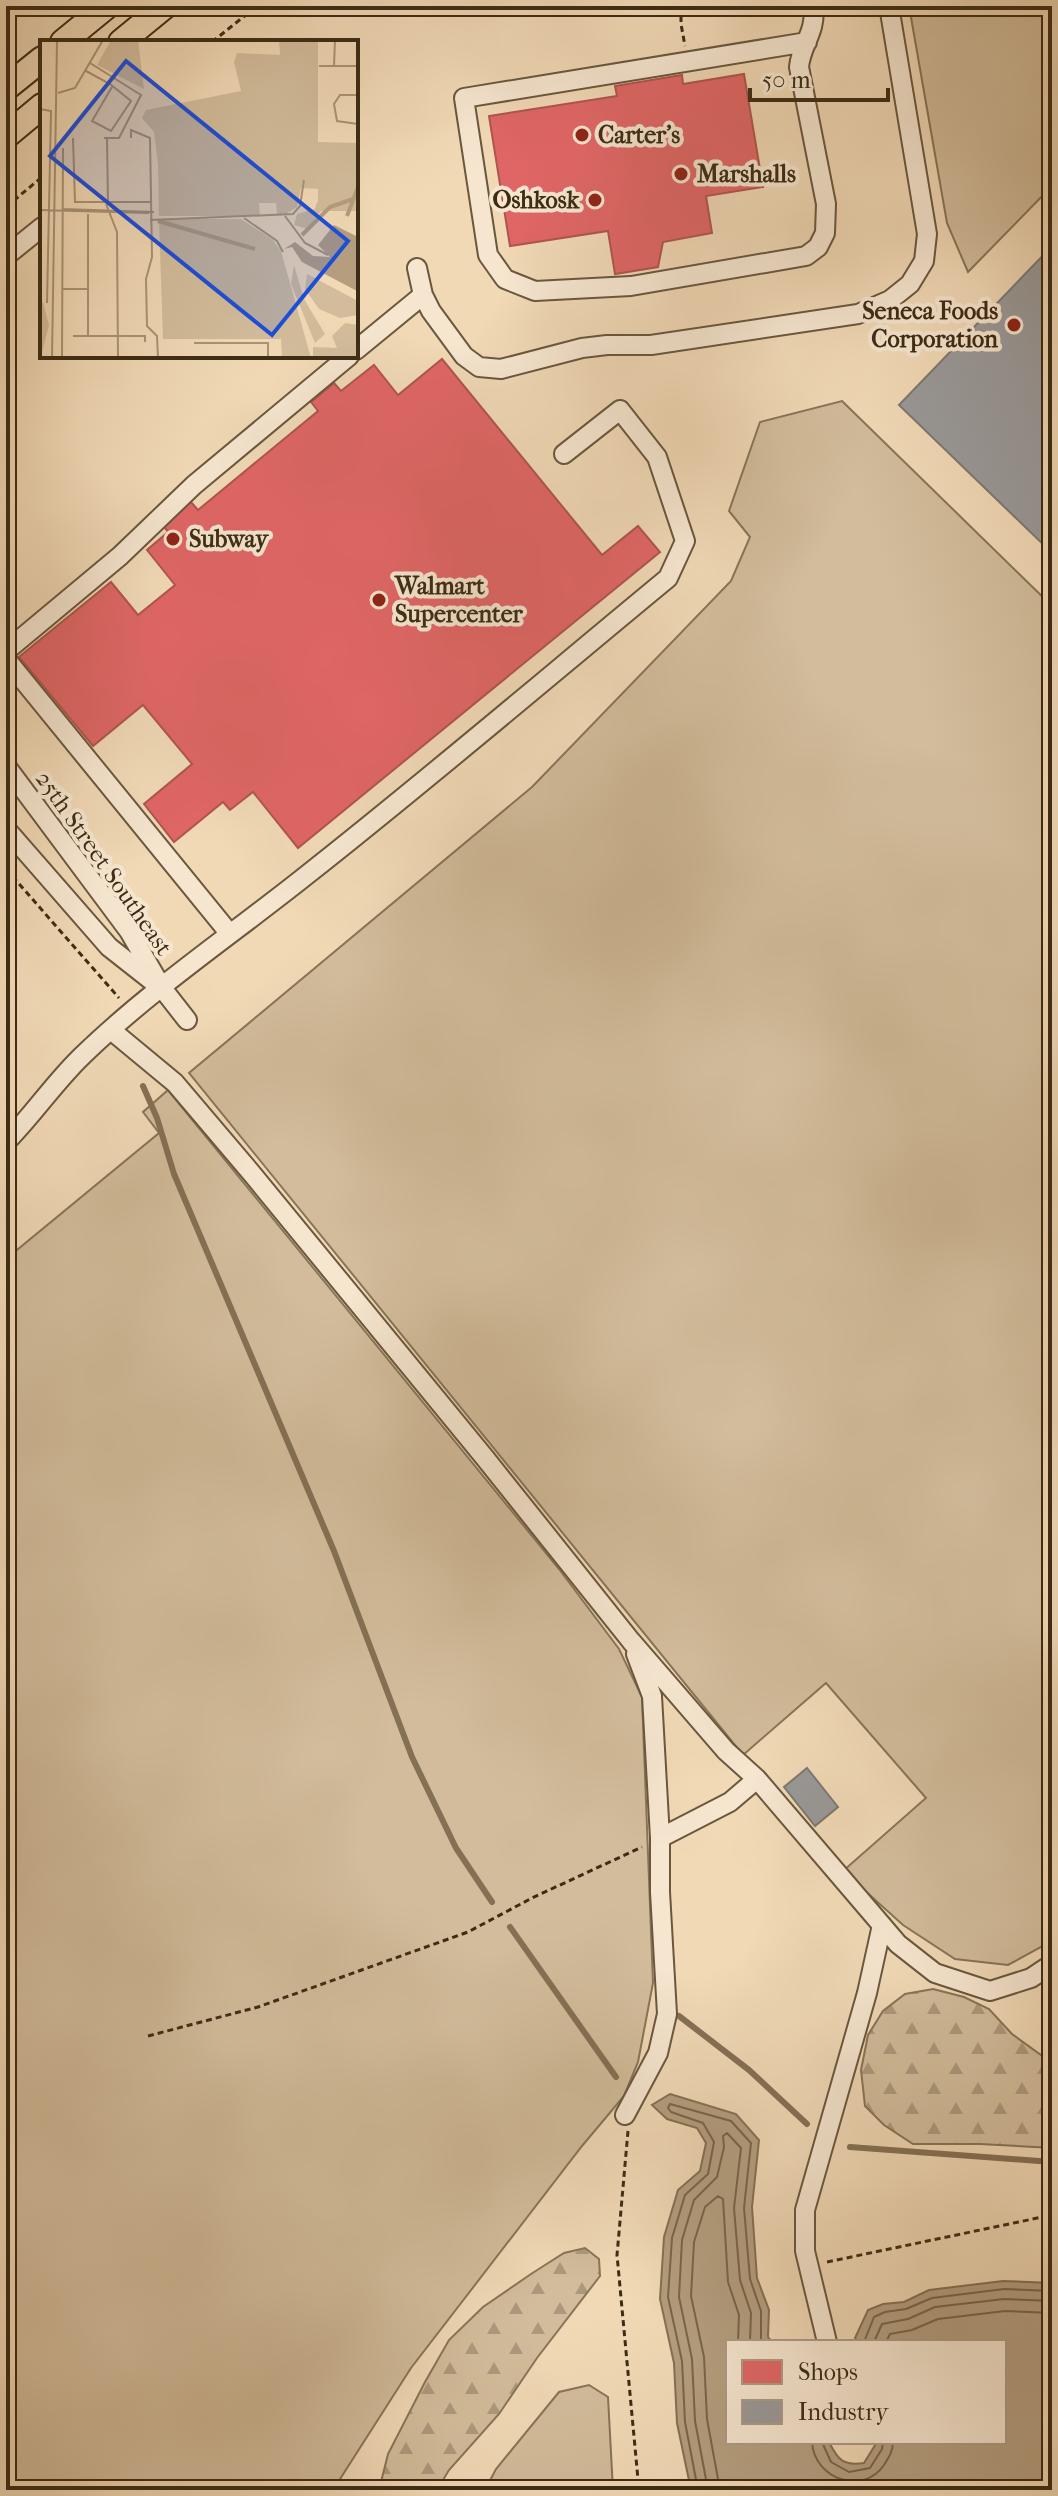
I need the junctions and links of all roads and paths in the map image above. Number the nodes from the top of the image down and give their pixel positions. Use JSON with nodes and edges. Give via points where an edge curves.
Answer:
{"nodes":[{"id":1,"x":14,"y":6,"type":"edge"},
{"id":2,"x":107,"y":6,"type":"edge"},
{"id":3,"x":165,"y":6,"type":"edge"},
{"id":4,"x":257,"y":6,"type":"edge"},
{"id":5,"x":681,"y":6,"type":"edge"},
{"id":6,"x":813,"y":6,"type":"edge"},
{"id":7,"x":889,"y":6,"type":"edge"},
{"id":8,"x":6,"y":12,"type":"edge"},
{"id":9,"x":65,"y":40,"type":"edge"},
{"id":10,"x":123,"y":40,"type":"edge"},
{"id":11,"x":214,"y":40,"type":"edge"},
{"id":12,"x":807,"y":42,"type":"junction"},
{"id":13,"x":40,"y":61,"type":"edge"},
{"id":14,"x":688,"y":61,"type":"junction"},
{"id":15,"x":6,"y":88,"type":"edge"},
{"id":16,"x":40,"y":108,"type":"edge"},
{"id":17,"x":6,"y":136,"type":"edge"},
{"id":18,"x":40,"y":179,"type":"edge"},
{"id":19,"x":6,"y":207,"type":"edge"},
{"id":20,"x":40,"y":229,"type":"edge"},
{"id":21,"x":6,"y":256,"type":"edge"},
{"id":22,"x":417,"y":268,"type":"dead end"},
{"id":23,"x":423,"y":295,"type":"junction"},
{"id":24,"x":358,"y":348,"type":"edge"},
{"id":25,"x":347,"y":358,"type":"edge"},
{"id":26,"x":564,"y":454,"type":"dead end"},
{"id":27,"x":6,"y":651,"type":"edge"},
{"id":28,"x":6,"y":659,"type":"edge"},
{"id":29,"x":6,"y":766,"type":"edge"},
{"id":30,"x":6,"y":829,"type":"edge"},
{"id":31,"x":6,"y":869,"type":"edge"},
{"id":32,"x":230,"y":934,"type":"junction"},
{"id":33,"x":162,"y":988,"type":"junction"},
{"id":34,"x":132,"y":1012,"type":"junction"},
{"id":35,"x":187,"y":1020,"type":"dead end"},
{"id":36,"x":111,"y":1030,"type":"junction"},
{"id":37,"x":6,"y":1142,"type":"edge"},
{"id":38,"x":631,"y":1641,"type":"junction"},
{"id":39,"x":757,"y":1779,"type":"junction"},
{"id":40,"x":660,"y":1838,"type":"junction"},
{"id":41,"x":882,"y":1925,"type":"junction"},
{"id":42,"x":1052,"y":1964,"type":"edge"},
{"id":43,"x":148,"y":2036,"type":"dead end"},
{"id":44,"x":625,"y":2115,"type":"joint"},
{"id":45,"x":1052,"y":2215,"type":"edge"},
{"id":46,"x":808,"y":2263,"type":"junction"},
{"id":47,"x":827,"y":2340,"type":"edge"},
{"id":48,"x":639,"y":2490,"type":"edge"}],
"edges":[{"from":1,"to":8,"type":"street"},
{"from":2,"to":9,"type":"main road"},
{"from":3,"to":10,"type":"main road"},
{"from":4,"to":11,"type":"path"},
{"from":5,"to":14,"type":"path"},
{"from":6,"to":12,"type":"street"},
{"from":7,"to":23,"type":"street","via":[[927,234],[924,261],[910,284],[890,300],[858,314],[651,345],[582,348],[501,369],[479,367],[464,356]]},
{"from":12,"to":14,"type":"street"},
{"from":12,"to":14,"type":"street","via":[[799,67],[826,204],[825,233],[818,247],[806,256],[631,286],[535,291],[505,279],[488,255],[464,98]]},
{"from":13,"to":15,"type":"main road"},
{"from":16,"to":17,"type":"main road"},
{"from":18,"to":19,"type":"path"},
{"from":20,"to":21,"type":"street"},
{"from":22,"to":23,"type":"street"},
{"from":23,"to":24,"type":"street"},
{"from":25,"to":27,"type":"street"},
{"from":26,"to":32,"type":"street","via":[[620,410],[657,457],[685,541],[668,578]]},
{"from":28,"to":32,"type":"street"},
{"from":29,"to":33,"type":"street","name":"25th Street Southeast","via":[[129,931]]},
{"from":30,"to":33,"type":"street","name":"25th Street Southeast","via":[[109,947]]},
{"from":31,"to":34,"type":"path"},
{"from":32,"to":33,"type":"street"},
{"from":33,"to":34,"type":"street"},
{"from":33,"to":35,"type":"street","name":"25th Street Southeast"},
{"from":34,"to":36,"type":"street"},
{"from":36,"to":37,"type":"street","via":[[61,1077]]},
{"from":36,"to":38,"type":"street","via":[[175,1083],[244,1163]]},
{"from":38,"to":39,"type":"street","via":[[726,1751]]},
{"from":38,"to":40,"type":"street","via":[[652,1696]]},
{"from":39,"to":40,"type":"street","via":[[730,1802]]},
{"from":39,"to":41,"type":"street"},
{"from":40,"to":43,"type":"path","via":[[468,1932],[258,2007]]},
{"from":40,"to":44,"type":"street","via":[[667,2014],[658,2053]]},
{"from":41,"to":42,"type":"street","via":[[935,1973],[990,1991],[1031,1978]]},
{"from":41,"to":46,"type":"street","via":[[805,2210]]},
{"from":44,"to":48,"type":"path","via":[[617,2255]]},
{"from":45,"to":46,"type":"path"},
{"from":46,"to":47,"type":"street"}]}
